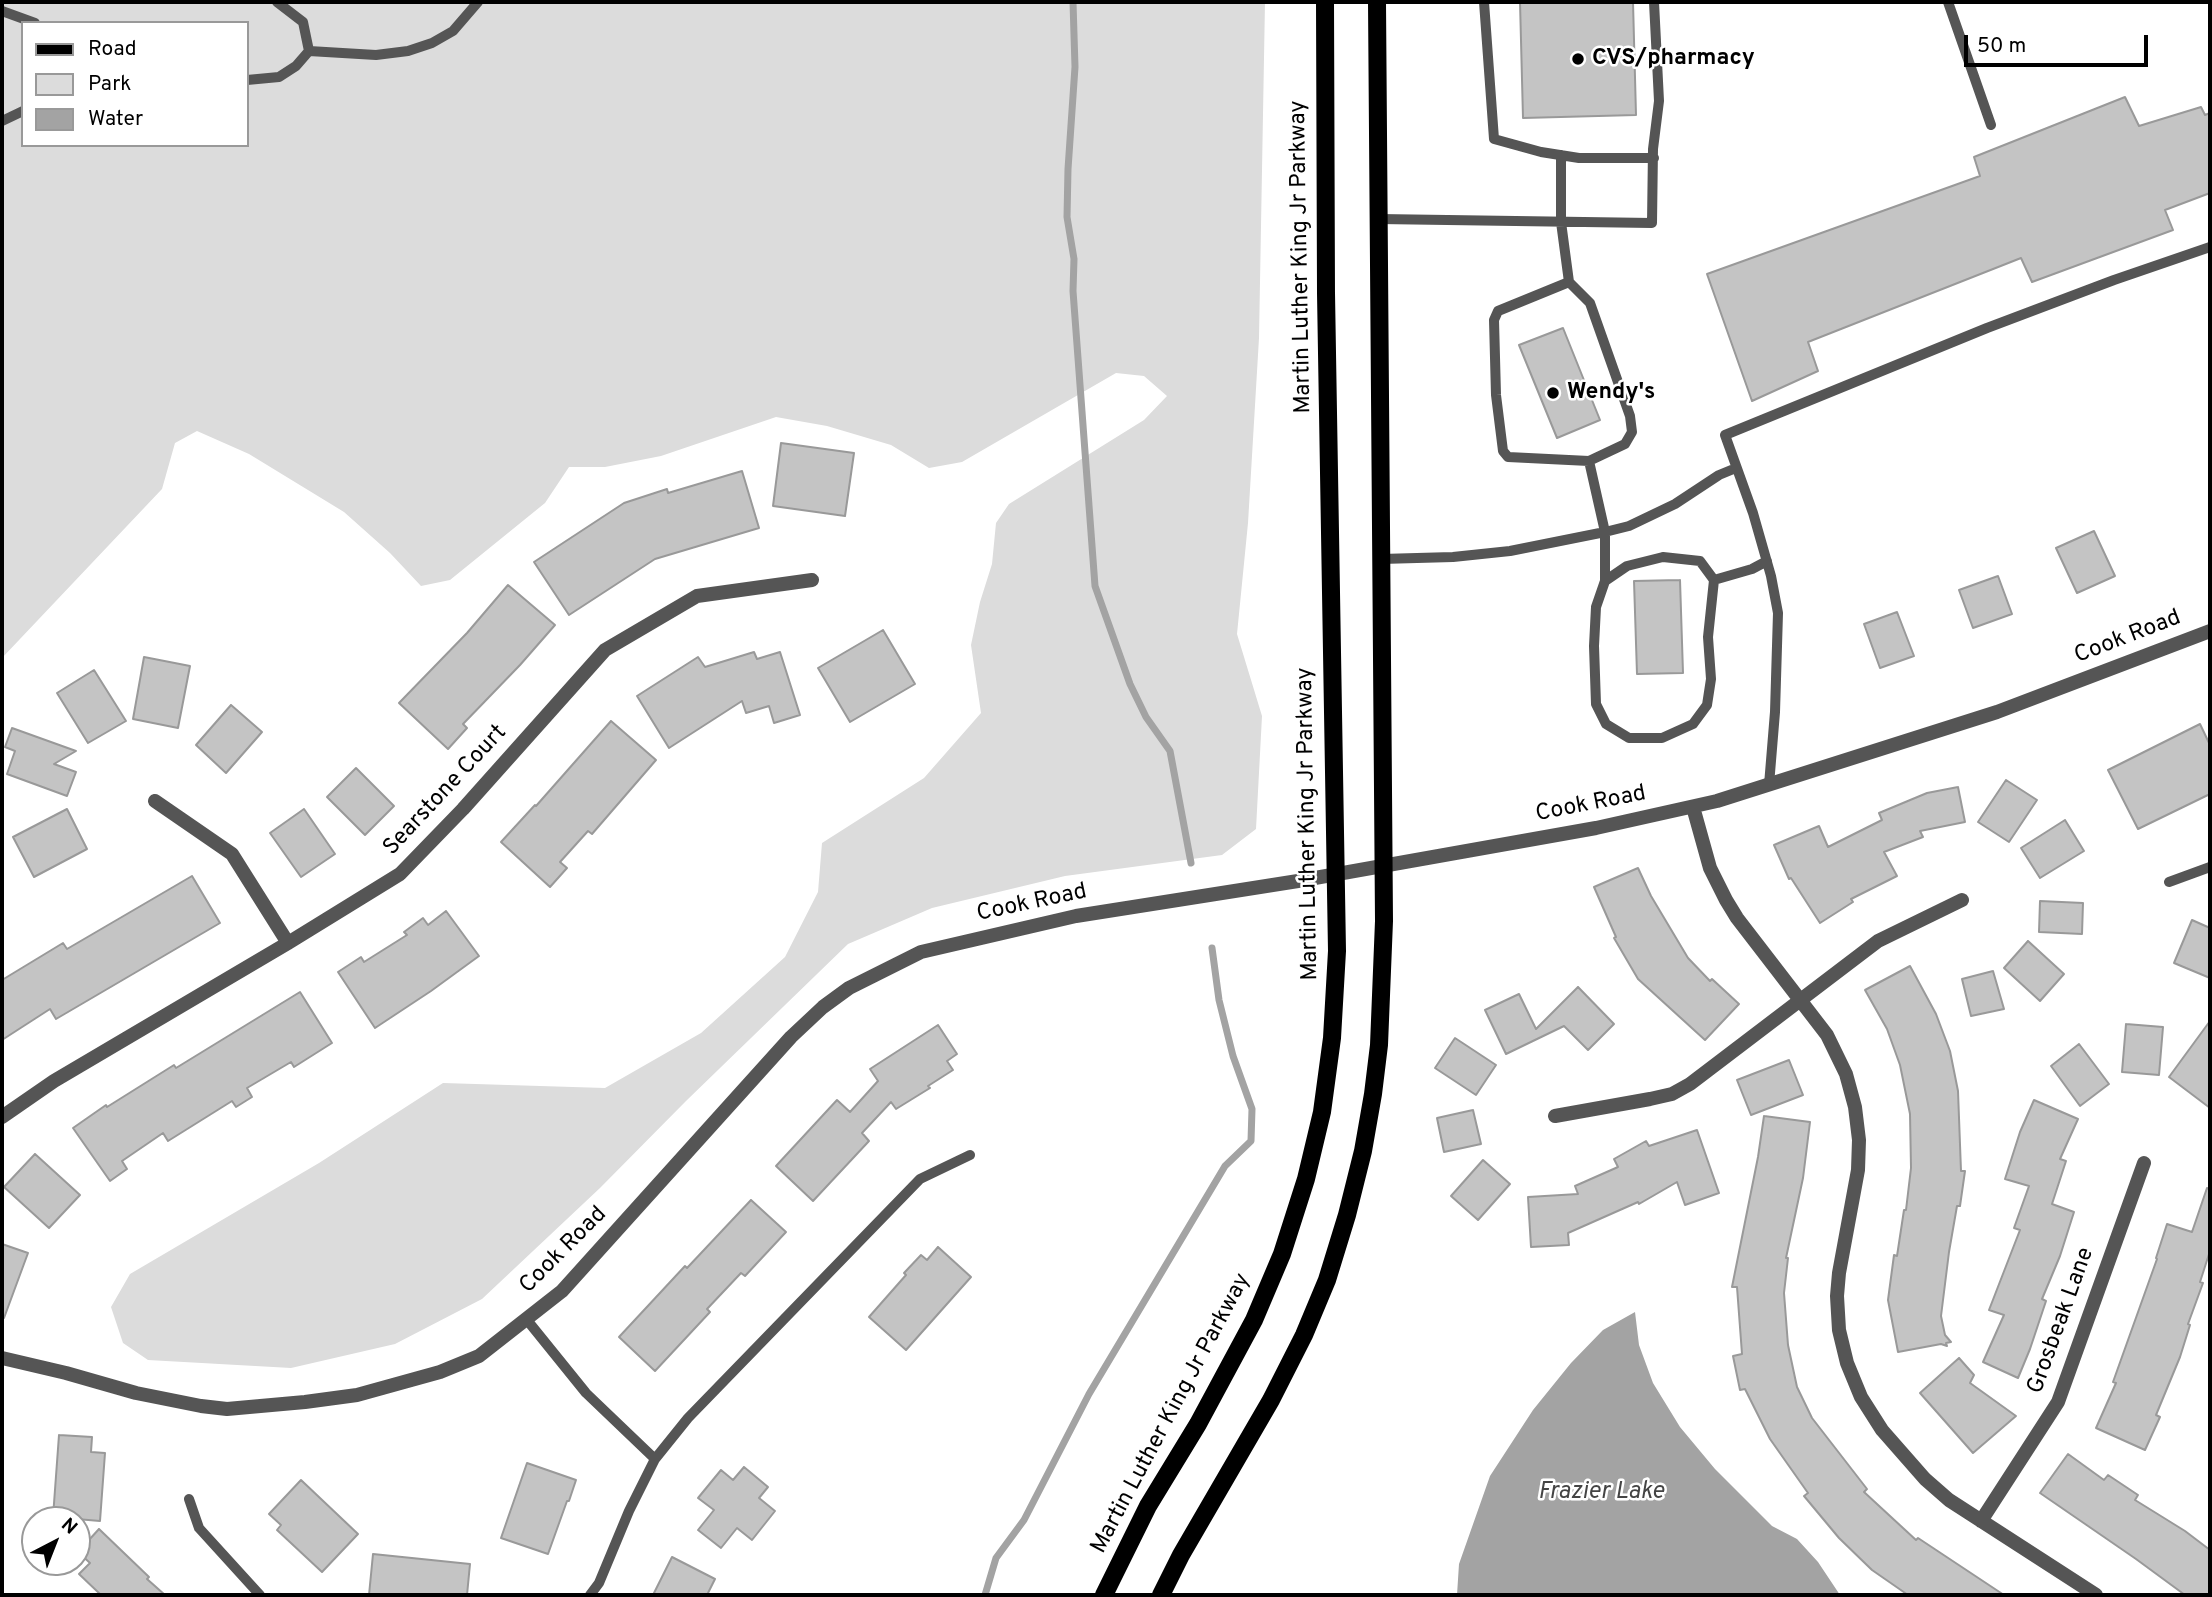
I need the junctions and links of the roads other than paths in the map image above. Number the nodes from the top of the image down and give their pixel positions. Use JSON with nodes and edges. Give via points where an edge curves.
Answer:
{"nodes":[{"id":1,"x":277,"y":2,"type":"edge"},
{"id":2,"x":478,"y":2,"type":"edge"},
{"id":3,"x":1325,"y":2,"type":"edge"},
{"id":4,"x":1377,"y":2,"type":"edge"},
{"id":5,"x":1485,"y":2,"type":"edge"},
{"id":6,"x":1654,"y":2,"type":"edge"},
{"id":7,"x":1948,"y":2,"type":"edge"},
{"id":8,"x":2,"y":11,"type":"edge"},
{"id":9,"x":30,"y":21,"type":"edge"},
{"id":10,"x":309,"y":51,"type":"junction"},
{"id":11,"x":248,"y":80,"type":"edge"},
{"id":12,"x":21,"y":112,"type":"edge"},
{"id":13,"x":2,"y":121,"type":"edge"},
{"id":14,"x":1992,"y":125,"type":"dead end"},
{"id":15,"x":1561,"y":155,"type":"junction"},
{"id":16,"x":1654,"y":158,"type":"junction"},
{"id":17,"x":1379,"y":219,"type":"junction"},
{"id":18,"x":1561,"y":222,"type":"junction"},
{"id":19,"x":2210,"y":247,"type":"edge"},
{"id":20,"x":1569,"y":282,"type":"junction"},
{"id":21,"x":1589,"y":461,"type":"junction"},
{"id":22,"x":1736,"y":468,"type":"junction"},
{"id":23,"x":1605,"y":532,"type":"junction"},
{"id":24,"x":1381,"y":559,"type":"junction"},
{"id":25,"x":1767,"y":561,"type":"junction"},
{"id":26,"x":811,"y":580,"type":"dead end"},
{"id":27,"x":1714,"y":580,"type":"junction"},
{"id":28,"x":1605,"y":581,"type":"junction"},
{"id":29,"x":2210,"y":632,"type":"edge"},
{"id":30,"x":1769,"y":785,"type":"junction"},
{"id":31,"x":155,"y":801,"type":"dead end"},
{"id":32,"x":1693,"y":807,"type":"junction"},
{"id":33,"x":1383,"y":867,"type":"junction"},
{"id":34,"x":2210,"y":867,"type":"edge"},
{"id":35,"x":1335,"y":874,"type":"junction"},
{"id":36,"x":2169,"y":882,"type":"dead end"},
{"id":37,"x":1962,"y":900,"type":"dead end"},
{"id":38,"x":288,"y":943,"type":"junction"},
{"id":39,"x":1801,"y":999,"type":"junction"},
{"id":40,"x":1555,"y":1116,"type":"dead end"},
{"id":41,"x":2,"y":1117,"type":"edge"},
{"id":42,"x":970,"y":1155,"type":"dead end"},
{"id":43,"x":2144,"y":1163,"type":"dead end"},
{"id":44,"x":527,"y":1320,"type":"junction"},
{"id":45,"x":2,"y":1358,"type":"edge"},
{"id":46,"x":655,"y":1459,"type":"junction"},
{"id":47,"x":189,"y":1499,"type":"dead end"},
{"id":48,"x":1981,"y":1521,"type":"junction"},
{"id":49,"x":260,"y":1595,"type":"edge"},
{"id":50,"x":590,"y":1595,"type":"edge"},
{"id":51,"x":1104,"y":1595,"type":"edge"},
{"id":52,"x":1161,"y":1595,"type":"edge"},
{"id":53,"x":2096,"y":1595,"type":"edge"}],
"edges":[{"from":1,"to":10,"type":"lane","via":[[303,22]]},
{"from":2,"to":10,"type":"lane","via":[[453,31],[408,51],[376,55]]},
{"from":3,"to":35,"type":"main road","name":"Martin Luther King Jr Parkway"},
{"from":4,"to":17,"type":"main road"},
{"from":5,"to":15,"type":"lane","via":[[1494,139]]},
{"from":6,"to":16,"type":"lane","via":[[1659,101]]},
{"from":7,"to":14,"type":"lane"},
{"from":8,"to":9,"type":"lane"},
{"from":10,"to":11,"type":"lane","via":[[279,77]]},
{"from":12,"to":13,"type":"lane"},
{"from":15,"to":16,"type":"lane"},
{"from":15,"to":18,"type":"lane"},
{"from":16,"to":18,"type":"lane","via":[[1652,223]]},
{"from":17,"to":18,"type":"lane"},
{"from":17,"to":24,"type":"main road"},
{"from":18,"to":20,"type":"lane"},
{"from":19,"to":22,"type":"lane","via":[[2000,323],[1726,435]]},
{"from":20,"to":21,"type":"lane","via":[[1590,303],[1632,432],[1625,444]]},
{"from":20,"to":21,"type":"lane","via":[[1498,311],[1494,320],[1496,395],[1503,450],[1508,457]]},
{"from":21,"to":23,"type":"lane"},
{"from":22,"to":23,"type":"lane","via":[[1675,504]]},
{"from":22,"to":25,"type":"lane"},
{"from":23,"to":24,"type":"lane","via":[[1510,551]]},
{"from":23,"to":28,"type":"lane"},
{"from":24,"to":33,"type":"main road"},
{"from":25,"to":27,"type":"lane"},
{"from":25,"to":30,"type":"lane","via":[[1778,614]]},
{"from":26,"to":38,"type":"street","name":"Searstone Court","via":[[696,596],[605,650],[400,874]]},
{"from":27,"to":28,"type":"lane","via":[[1700,561],[1663,556],[1627,566]]},
{"from":27,"to":28,"type":"lane","via":[[1707,705],[1693,724],[1662,738],[1629,738],[1606,724],[1597,704],[1596,607]]},
{"from":29,"to":30,"type":"street","name":"Cook Road","via":[[1997,712]]},
{"from":30,"to":32,"type":"street","name":"Cook Road"},
{"from":31,"to":38,"type":"street","via":[[232,854]]},
{"from":32,"to":33,"type":"street","name":"Cook Road"},
{"from":32,"to":39,"type":"street","via":[[1710,867],[1726,900]]},
{"from":33,"to":35,"type":"street","name":"Cook Road"},
{"from":33,"to":52,"type":"main road","via":[[1383,974],[1373,1094],[1350,1202],[1327,1280],[1271,1400]]},
{"from":34,"to":36,"type":"lane"},
{"from":35,"to":44,"type":"street","name":"Cook Road","via":[[1076,916],[950,944],[921,952],[849,988],[791,1037],[611,1239]]},
{"from":35,"to":51,"type":"main road","name":"Martin Luther King Jr Parkway","via":[[1337,951],[1322,1112],[1282,1254],[1254,1320],[1148,1506]]},
{"from":37,"to":39,"type":"street","via":[[1878,941]]},
{"from":38,"to":41,"type":"street","name":"Searstone Court","via":[[54,1081]]},
{"from":39,"to":40,"type":"street","via":[[1672,1094]]},
{"from":39,"to":48,"type":"street","via":[[1832,1044],[1855,1107],[1858,1170],[1837,1296],[1847,1363],[1882,1430],[1925,1479]]},
{"from":42,"to":46,"type":"lane","via":[[920,1179],[688,1418]]},
{"from":43,"to":48,"type":"street","name":"Grosbeak Lane","via":[[2058,1402]]},
{"from":44,"to":45,"type":"street","name":"Cook Road","via":[[480,1356],[440,1372],[357,1395],[247,1408],[188,1404]]},
{"from":44,"to":46,"type":"lane","via":[[586,1393]]},
{"from":46,"to":50,"type":"lane"},
{"from":47,"to":49,"type":"lane","via":[[198,1528]]},
{"from":48,"to":53,"type":"street"}]}
